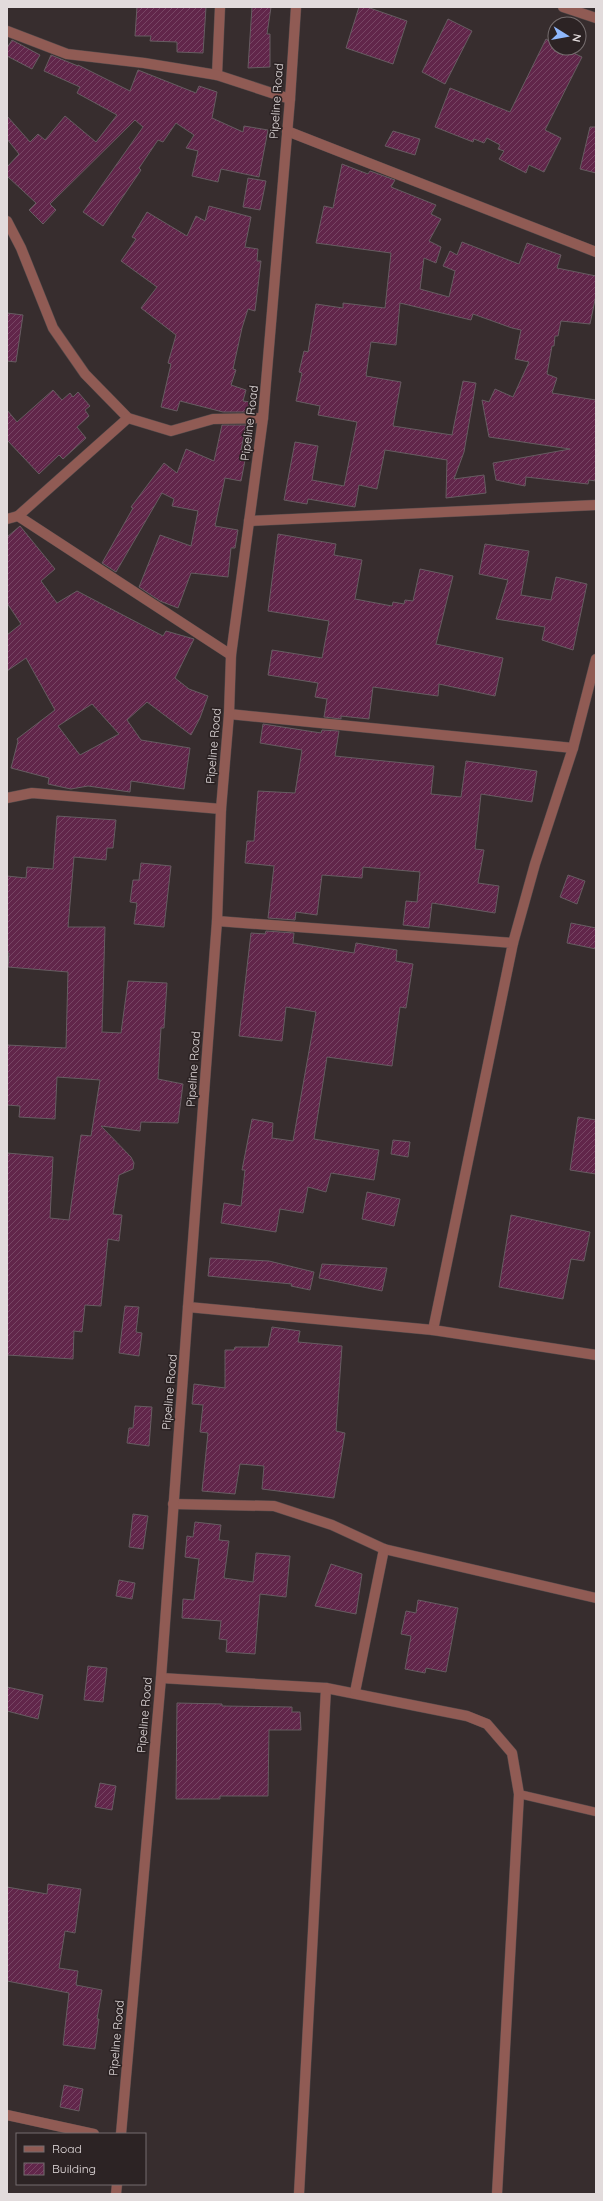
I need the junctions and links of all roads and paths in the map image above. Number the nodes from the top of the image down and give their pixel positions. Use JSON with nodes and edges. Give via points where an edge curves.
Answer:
{"nodes":[{"id":1,"x":220,"y":7,"type":"edge"},
{"id":2,"x":296,"y":7,"type":"edge"},
{"id":3,"x":563,"y":7,"type":"edge"},
{"id":4,"x":596,"y":18,"type":"edge"},
{"id":5,"x":7,"y":31,"type":"edge"},
{"id":6,"x":217,"y":75,"type":"junction"},
{"id":7,"x":290,"y":99,"type":"junction"},
{"id":8,"x":287,"y":132,"type":"junction"},
{"id":9,"x":7,"y":221,"type":"edge"},
{"id":10,"x":596,"y":252,"type":"edge"},
{"id":11,"x":128,"y":418,"type":"junction"},
{"id":12,"x":264,"y":418,"type":"junction"},
{"id":13,"x":596,"y":504,"type":"edge"},
{"id":14,"x":18,"y":516,"type":"junction"},
{"id":15,"x":7,"y":519,"type":"edge"},
{"id":16,"x":249,"y":521,"type":"junction"},
{"id":17,"x":231,"y":655,"type":"junction"},
{"id":18,"x":596,"y":659,"type":"edge"},
{"id":19,"x":229,"y":714,"type":"junction"},
{"id":20,"x":573,"y":748,"type":"junction"},
{"id":21,"x":7,"y":798,"type":"edge"},
{"id":22,"x":221,"y":809,"type":"junction"},
{"id":23,"x":217,"y":921,"type":"junction"},
{"id":24,"x":513,"y":943,"type":"junction"},
{"id":25,"x":188,"y":1307,"type":"junction"},
{"id":26,"x":433,"y":1330,"type":"junction"},
{"id":27,"x":596,"y":1355,"type":"edge"},
{"id":28,"x":173,"y":1504,"type":"junction"},
{"id":29,"x":384,"y":1549,"type":"junction"},
{"id":30,"x":596,"y":1598,"type":"edge"},
{"id":31,"x":161,"y":1678,"type":"junction"},
{"id":32,"x":326,"y":1688,"type":"junction"},
{"id":33,"x":355,"y":1692,"type":"junction"},
{"id":34,"x":519,"y":1794,"type":"junction"},
{"id":35,"x":596,"y":1812,"type":"edge"},
{"id":36,"x":7,"y":2116,"type":"edge"},
{"id":37,"x":89,"y":2133,"type":"edge"},
{"id":38,"x":121,"y":2133,"type":"edge"},
{"id":39,"x":299,"y":2194,"type":"edge"},
{"id":40,"x":497,"y":2194,"type":"edge"}],
"edges":[{"from":1,"to":6,"type":"street"},
{"from":2,"to":7,"type":"street","name":"Pipeline Road"},
{"from":3,"to":4,"type":"street"},
{"from":5,"to":6,"type":"street","via":[[67,54]]},
{"from":6,"to":7,"type":"street"},
{"from":7,"to":8,"type":"street","name":"Pipeline Road"},
{"from":8,"to":10,"type":"street"},
{"from":8,"to":12,"type":"street","name":"Pipeline Road"},
{"from":9,"to":11,"type":"street","via":[[21,248],[53,328],[85,374]]},
{"from":11,"to":12,"type":"street","via":[[171,431],[213,419]]},
{"from":11,"to":14,"type":"street"},
{"from":12,"to":16,"type":"street","name":"Pipeline Road"},
{"from":13,"to":16,"type":"street"},
{"from":14,"to":15,"type":"street"},
{"from":14,"to":17,"type":"street"},
{"from":16,"to":17,"type":"street","name":"Pipeline Road"},
{"from":17,"to":19,"type":"street","name":"Pipeline Road"},
{"from":18,"to":20,"type":"street"},
{"from":19,"to":20,"type":"street"},
{"from":19,"to":22,"type":"street","name":"Pipeline Road"},
{"from":20,"to":24,"type":"street","via":[[535,864]]},
{"from":21,"to":22,"type":"street","via":[[32,792]]},
{"from":22,"to":23,"type":"street","name":"Pipeline Road"},
{"from":23,"to":24,"type":"street"},
{"from":23,"to":25,"type":"street","name":"Pipeline Road"},
{"from":24,"to":26,"type":"street"},
{"from":25,"to":26,"type":"street"},
{"from":25,"to":28,"type":"street","name":"Pipeline Road"},
{"from":26,"to":27,"type":"street"},
{"from":28,"to":29,"type":"street","via":[[274,1506],[332,1525]]},
{"from":28,"to":31,"type":"street","name":"Pipeline Road"},
{"from":29,"to":30,"type":"street"},
{"from":29,"to":33,"type":"street"},
{"from":31,"to":32,"type":"street"},
{"from":31,"to":38,"type":"street","name":"Pipeline Road"},
{"from":32,"to":33,"type":"street"},
{"from":32,"to":39,"type":"street"},
{"from":33,"to":34,"type":"street","via":[[467,1716],[487,1724],[512,1754]]},
{"from":34,"to":35,"type":"lane"},
{"from":34,"to":40,"type":"street"},
{"from":36,"to":37,"type":"street"}]}
